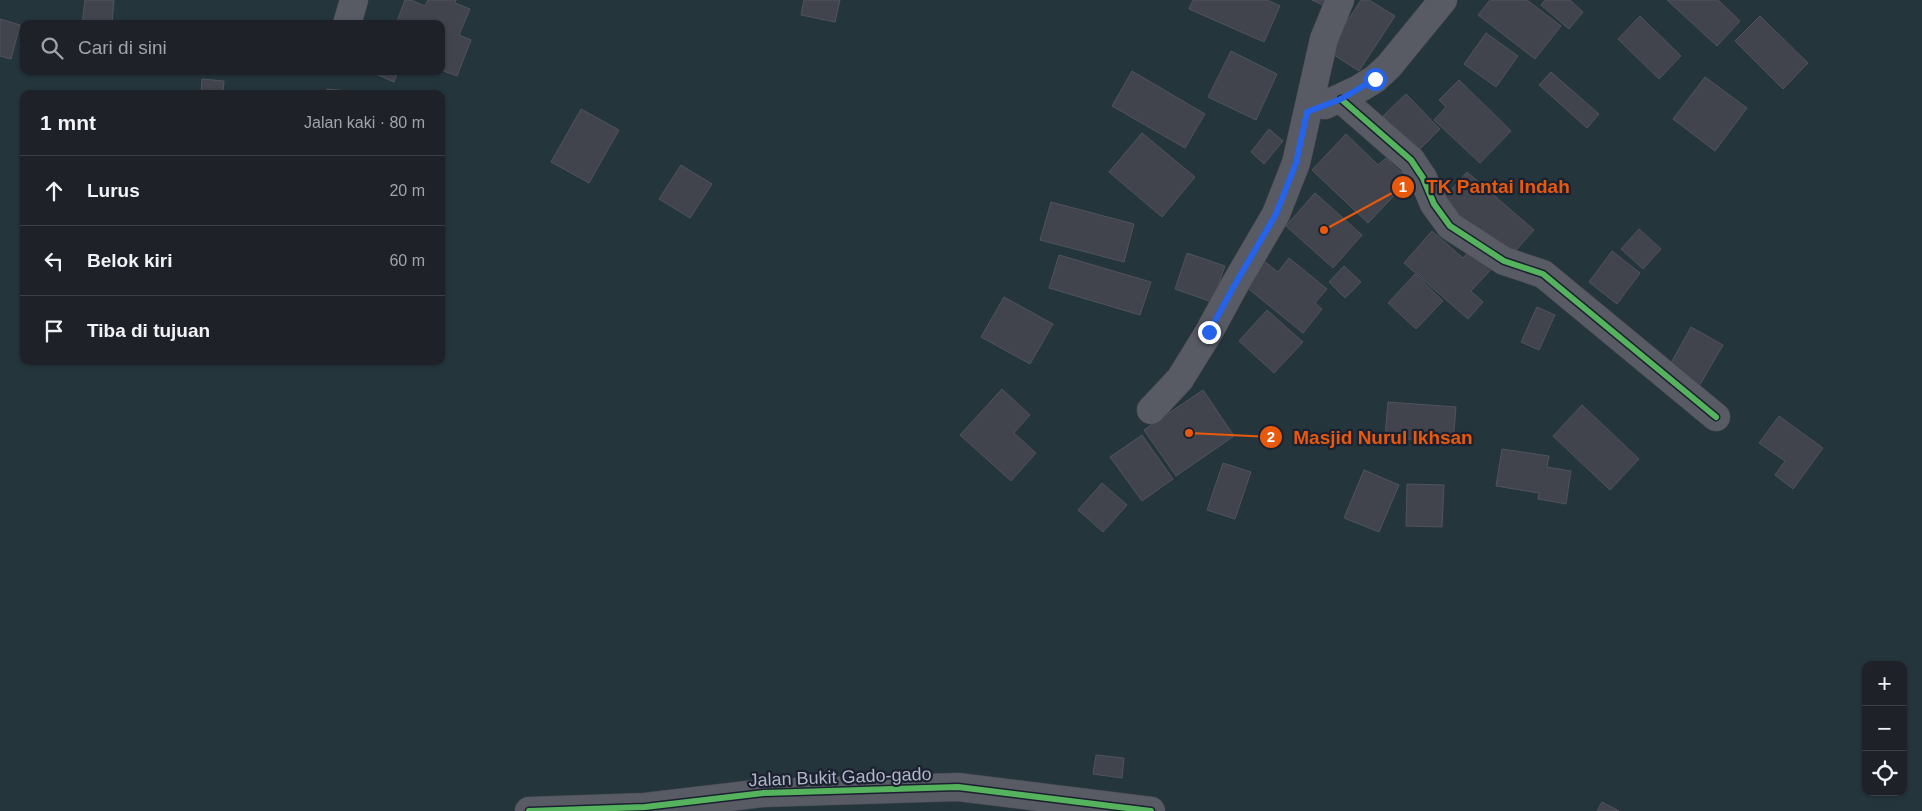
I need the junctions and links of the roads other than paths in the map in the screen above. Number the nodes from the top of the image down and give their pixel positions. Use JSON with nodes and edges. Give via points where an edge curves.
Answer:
{"nodes":[{"id":1,"x":354,"y":0,"type":"edge"},
{"id":2,"x":1340,"y":0,"type":"edge"},
{"id":3,"x":1443,"y":0,"type":"edge"},
{"id":4,"x":348,"y":20,"type":"edge"},
{"id":5,"x":1341,"y":99,"type":"junction"},
{"id":6,"x":1307,"y":112,"type":"junction"},
{"id":7,"x":1151,"y":410,"type":"dead end"},
{"id":8,"x":1716,"y":417,"type":"dead end"},
{"id":9,"x":529,"y":811,"type":"edge"},
{"id":10,"x":1151,"y":811,"type":"edge"}],
"edges":[{"from":1,"to":4,"type":"street"},
{"from":2,"to":6,"type":"street","via":[[1324,39]]},
{"from":3,"to":5,"type":"street","via":[[1389,66],[1375,79]]},
{"from":5,"to":6,"type":"street"},
{"from":5,"to":8,"type":"street","via":[[1411,160],[1434,204],[1450,226],[1504,261],[1543,274]]},
{"from":6,"to":7,"type":"street","via":[[1296,163],[1276,214],[1180,379]]},
{"from":9,"to":10,"type":"street","name":"Jalan Bukit Gado-gado","via":[[645,807],[764,793],[958,787]]}]}
